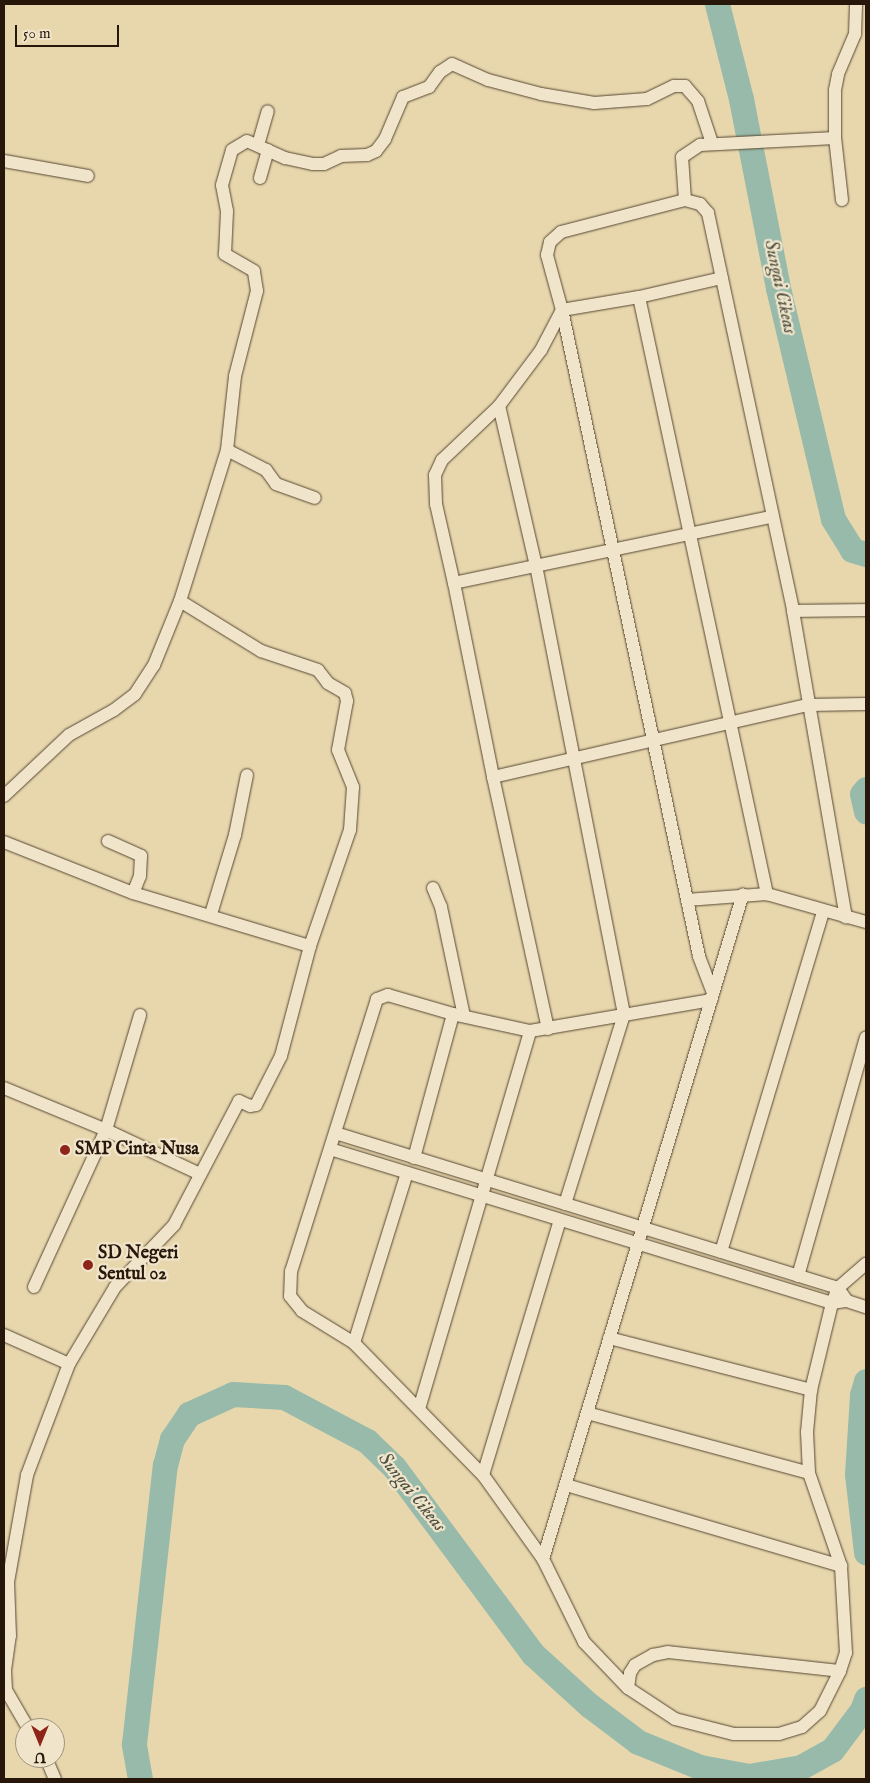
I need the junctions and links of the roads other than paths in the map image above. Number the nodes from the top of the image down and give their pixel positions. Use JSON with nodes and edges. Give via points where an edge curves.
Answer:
{"nodes":[{"id":1,"x":856,"y":4,"type":"edge"},
{"id":2,"x":861,"y":34,"type":"edge"},
{"id":3,"x":268,"y":111,"type":"dead end"},
{"id":4,"x":835,"y":138,"type":"junction"},
{"id":5,"x":716,"y":143,"type":"junction"},
{"id":6,"x":263,"y":147,"type":"junction"},
{"id":7,"x":4,"y":162,"type":"edge"},
{"id":8,"x":88,"y":176,"type":"dead end"},
{"id":9,"x":260,"y":178,"type":"dead end"},
{"id":10,"x":685,"y":200,"type":"junction"},
{"id":11,"x":842,"y":200,"type":"dead end"},
{"id":12,"x":722,"y":278,"type":"junction"},
{"id":13,"x":639,"y":297,"type":"junction"},
{"id":14,"x":562,"y":310,"type":"junction"},
{"id":15,"x":499,"y":406,"type":"junction"},
{"id":16,"x":227,"y":450,"type":"junction"},
{"id":17,"x":316,"y":498,"type":"dead end"},
{"id":18,"x":771,"y":517,"type":"junction"},
{"id":19,"x":690,"y":533,"type":"junction"},
{"id":20,"x":613,"y":550,"type":"junction"},
{"id":21,"x":536,"y":566,"type":"junction"},
{"id":22,"x":454,"y":583,"type":"junction"},
{"id":23,"x":180,"y":601,"type":"junction"},
{"id":24,"x":866,"y":610,"type":"edge"},
{"id":25,"x":793,"y":611,"type":"junction"},
{"id":26,"x":866,"y":704,"type":"edge"},
{"id":27,"x":808,"y":705,"type":"junction"},
{"id":28,"x":732,"y":725,"type":"junction"},
{"id":29,"x":654,"y":742,"type":"junction"},
{"id":30,"x":573,"y":760,"type":"junction"},
{"id":31,"x":247,"y":775,"type":"dead end"},
{"id":32,"x":493,"y":776,"type":"junction"},
{"id":33,"x":4,"y":796,"type":"edge"},
{"id":34,"x":108,"y":841,"type":"dead end"},
{"id":35,"x":4,"y":842,"type":"edge"},
{"id":36,"x":433,"y":888,"type":"dead end"},
{"id":37,"x":133,"y":893,"type":"junction"},
{"id":38,"x":743,"y":894,"type":"junction"},
{"id":39,"x":767,"y":894,"type":"junction"},
{"id":40,"x":687,"y":900,"type":"junction"},
{"id":41,"x":823,"y":911,"type":"junction"},
{"id":42,"x":211,"y":914,"type":"junction"},
{"id":43,"x":846,"y":917,"type":"junction"},
{"id":44,"x":866,"y":922,"type":"edge"},
{"id":45,"x":310,"y":946,"type":"junction"},
{"id":46,"x":712,"y":996,"type":"junction"},
{"id":47,"x":624,"y":1014,"type":"junction"},
{"id":48,"x":140,"y":1015,"type":"dead end"},
{"id":49,"x":458,"y":1015,"type":"junction"},
{"id":50,"x":548,"y":1030,"type":"junction"},
{"id":51,"x":530,"y":1031,"type":"junction"},
{"id":52,"x":866,"y":1038,"type":"edge"},
{"id":53,"x":4,"y":1088,"type":"edge"},
{"id":54,"x":106,"y":1130,"type":"junction"},
{"id":55,"x":335,"y":1133,"type":"junction"},
{"id":56,"x":330,"y":1149,"type":"junction"},
{"id":57,"x":414,"y":1158,"type":"junction"},
{"id":58,"x":407,"y":1173,"type":"junction"},
{"id":59,"x":200,"y":1174,"type":"junction"},
{"id":60,"x":487,"y":1180,"type":"junction"},
{"id":61,"x":482,"y":1196,"type":"junction"},
{"id":62,"x":565,"y":1204,"type":"junction"},
{"id":63,"x":560,"y":1220,"type":"junction"},
{"id":64,"x":641,"y":1228,"type":"junction"},
{"id":65,"x":636,"y":1243,"type":"junction"},
{"id":66,"x":721,"y":1252,"type":"junction"},
{"id":67,"x":866,"y":1264,"type":"edge"},
{"id":68,"x":798,"y":1276,"type":"junction"},
{"id":69,"x":34,"y":1287,"type":"dead end"},
{"id":70,"x":838,"y":1288,"type":"junction"},
{"id":71,"x":846,"y":1301,"type":"junction"},
{"id":72,"x":832,"y":1303,"type":"junction"},
{"id":73,"x":866,"y":1308,"type":"edge"},
{"id":74,"x":4,"y":1335,"type":"edge"},
{"id":75,"x":609,"y":1338,"type":"junction"},
{"id":76,"x":354,"y":1343,"type":"junction"},
{"id":77,"x":69,"y":1364,"type":"junction"},
{"id":78,"x":811,"y":1390,"type":"junction"},
{"id":79,"x":419,"y":1409,"type":"junction"},
{"id":80,"x":587,"y":1413,"type":"junction"},
{"id":81,"x":809,"y":1473,"type":"junction"},
{"id":82,"x":483,"y":1476,"type":"junction"},
{"id":83,"x":566,"y":1485,"type":"junction"},
{"id":84,"x":543,"y":1559,"type":"junction"},
{"id":85,"x":841,"y":1566,"type":"junction"},
{"id":86,"x":840,"y":1671,"type":"junction"},
{"id":87,"x":628,"y":1688,"type":"junction"},
{"id":88,"x":5,"y":1689,"type":"edge"},
{"id":89,"x":22,"y":1718,"type":"edge"}],
"edges":[{"from":1,"to":2,"type":"street"},
{"from":2,"to":4,"type":"street","via":[[838,74]]},
{"from":3,"to":6,"type":"street"},
{"from":4,"to":5,"type":"street"},
{"from":4,"to":11,"type":"street"},
{"from":5,"to":6,"type":"street","via":[[698,101],[685,86],[674,86],[646,100],[594,103],[488,80],[452,64],[440,72],[429,87],[403,97],[385,139],[376,151],[313,164]]},
{"from":5,"to":10,"type":"street","via":[[689,149],[682,157]]},
{"from":6,"to":9,"type":"street"},
{"from":6,"to":16,"type":"street","via":[[248,141],[232,150],[222,185],[226,211],[225,254],[250,266],[258,284],[235,376]]},
{"from":7,"to":8,"type":"street"},
{"from":10,"to":12,"type":"street","via":[[700,204],[708,213]]},
{"from":10,"to":14,"type":"street","via":[[573,227],[552,239],[547,255]]},
{"from":12,"to":13,"type":"street"},
{"from":12,"to":18,"type":"street"},
{"from":13,"to":14,"type":"street"},
{"from":13,"to":19,"type":"street"},
{"from":14,"to":15,"type":"street","via":[[542,350]]},
{"from":14,"to":20,"type":"street"},
{"from":15,"to":21,"type":"street"},
{"from":15,"to":22,"type":"street","via":[[442,460],[435,475],[436,504]]},
{"from":16,"to":17,"type":"street","via":[[266,470],[276,484]]},
{"from":16,"to":23,"type":"street"},
{"from":18,"to":19,"type":"street"},
{"from":18,"to":25,"type":"street"},
{"from":19,"to":20,"type":"street"},
{"from":19,"to":28,"type":"street"},
{"from":20,"to":21,"type":"street"},
{"from":20,"to":29,"type":"street"},
{"from":21,"to":22,"type":"street"},
{"from":21,"to":30,"type":"street"},
{"from":22,"to":32,"type":"street"},
{"from":23,"to":33,"type":"street","via":[[154,665],[135,694],[114,710],[69,735]]},
{"from":23,"to":45,"type":"street","via":[[261,651],[318,670],[328,683],[345,693],[338,750],[353,787],[350,830]]},
{"from":24,"to":25,"type":"street"},
{"from":25,"to":27,"type":"street"},
{"from":26,"to":27,"type":"street"},
{"from":27,"to":28,"type":"street"},
{"from":27,"to":43,"type":"street"},
{"from":28,"to":29,"type":"street"},
{"from":28,"to":39,"type":"street"},
{"from":29,"to":30,"type":"street"},
{"from":29,"to":40,"type":"street"},
{"from":30,"to":32,"type":"street"},
{"from":30,"to":47,"type":"street"},
{"from":31,"to":42,"type":"street","via":[[235,835]]},
{"from":32,"to":50,"type":"street"},
{"from":34,"to":37,"type":"street","via":[[141,856],[140,876]]},
{"from":35,"to":37,"type":"street"},
{"from":36,"to":49,"type":"street","via":[[441,907]]},
{"from":37,"to":42,"type":"street"},
{"from":38,"to":39,"type":"street"},
{"from":38,"to":40,"type":"street"},
{"from":38,"to":46,"type":"street"},
{"from":39,"to":41,"type":"street"},
{"from":40,"to":46,"type":"street"},
{"from":41,"to":43,"type":"street"},
{"from":41,"to":66,"type":"street"},
{"from":42,"to":45,"type":"street"},
{"from":43,"to":44,"type":"street"},
{"from":45,"to":59,"type":"street","via":[[281,1056],[256,1105],[239,1101]]},
{"from":46,"to":47,"type":"street"},
{"from":46,"to":64,"type":"street"},
{"from":47,"to":50,"type":"street"},
{"from":47,"to":62,"type":"street"},
{"from":48,"to":54,"type":"street"},
{"from":49,"to":51,"type":"street"},
{"from":49,"to":55,"type":"street","via":[[388,995],[377,999],[369,1016]]},
{"from":49,"to":57,"type":"street"},
{"from":50,"to":51,"type":"street"},
{"from":51,"to":60,"type":"street"},
{"from":52,"to":68,"type":"street"},
{"from":53,"to":54,"type":"street"},
{"from":54,"to":59,"type":"street"},
{"from":54,"to":69,"type":"street"},
{"from":55,"to":56,"type":"street"},
{"from":55,"to":57,"type":"street"},
{"from":56,"to":58,"type":"street"},
{"from":56,"to":76,"type":"street","via":[[291,1271],[290,1296],[302,1311]]},
{"from":57,"to":60,"type":"street"},
{"from":58,"to":61,"type":"street"},
{"from":58,"to":76,"type":"street"},
{"from":59,"to":77,"type":"street","via":[[174,1225],[115,1287]]},
{"from":60,"to":61,"type":"street"},
{"from":60,"to":62,"type":"street"},
{"from":61,"to":63,"type":"street"},
{"from":61,"to":79,"type":"street"},
{"from":62,"to":64,"type":"street"},
{"from":63,"to":65,"type":"street"},
{"from":63,"to":82,"type":"street"},
{"from":64,"to":65,"type":"street"},
{"from":64,"to":66,"type":"street"},
{"from":65,"to":72,"type":"street"},
{"from":65,"to":75,"type":"street"},
{"from":66,"to":68,"type":"street"},
{"from":67,"to":70,"type":"street"},
{"from":68,"to":70,"type":"street"},
{"from":70,"to":71,"type":"street"},
{"from":70,"to":72,"type":"street"},
{"from":71,"to":72,"type":"street"},
{"from":71,"to":73,"type":"street"},
{"from":72,"to":78,"type":"street"},
{"from":74,"to":77,"type":"street"},
{"from":75,"to":78,"type":"street"},
{"from":75,"to":80,"type":"street"},
{"from":76,"to":79,"type":"street"},
{"from":77,"to":88,"type":"street","via":[[32,1457],[22,1500],[8,1582],[10,1636]]},
{"from":78,"to":81,"type":"street","via":[[807,1432]]},
{"from":79,"to":82,"type":"street"},
{"from":80,"to":81,"type":"street"},
{"from":80,"to":83,"type":"street"},
{"from":81,"to":85,"type":"street"},
{"from":82,"to":84,"type":"street"},
{"from":83,"to":84,"type":"street"},
{"from":83,"to":85,"type":"street"},
{"from":84,"to":87,"type":"street","via":[[584,1642]]},
{"from":85,"to":86,"type":"street","via":[[846,1653]]},
{"from":86,"to":87,"type":"street","via":[[668,1652],[652,1655],[636,1665],[630,1673]]},
{"from":86,"to":87,"type":"street","via":[[820,1711],[802,1727],[762,1735],[734,1734],[675,1718]]},
{"from":88,"to":89,"type":"street"}]}
